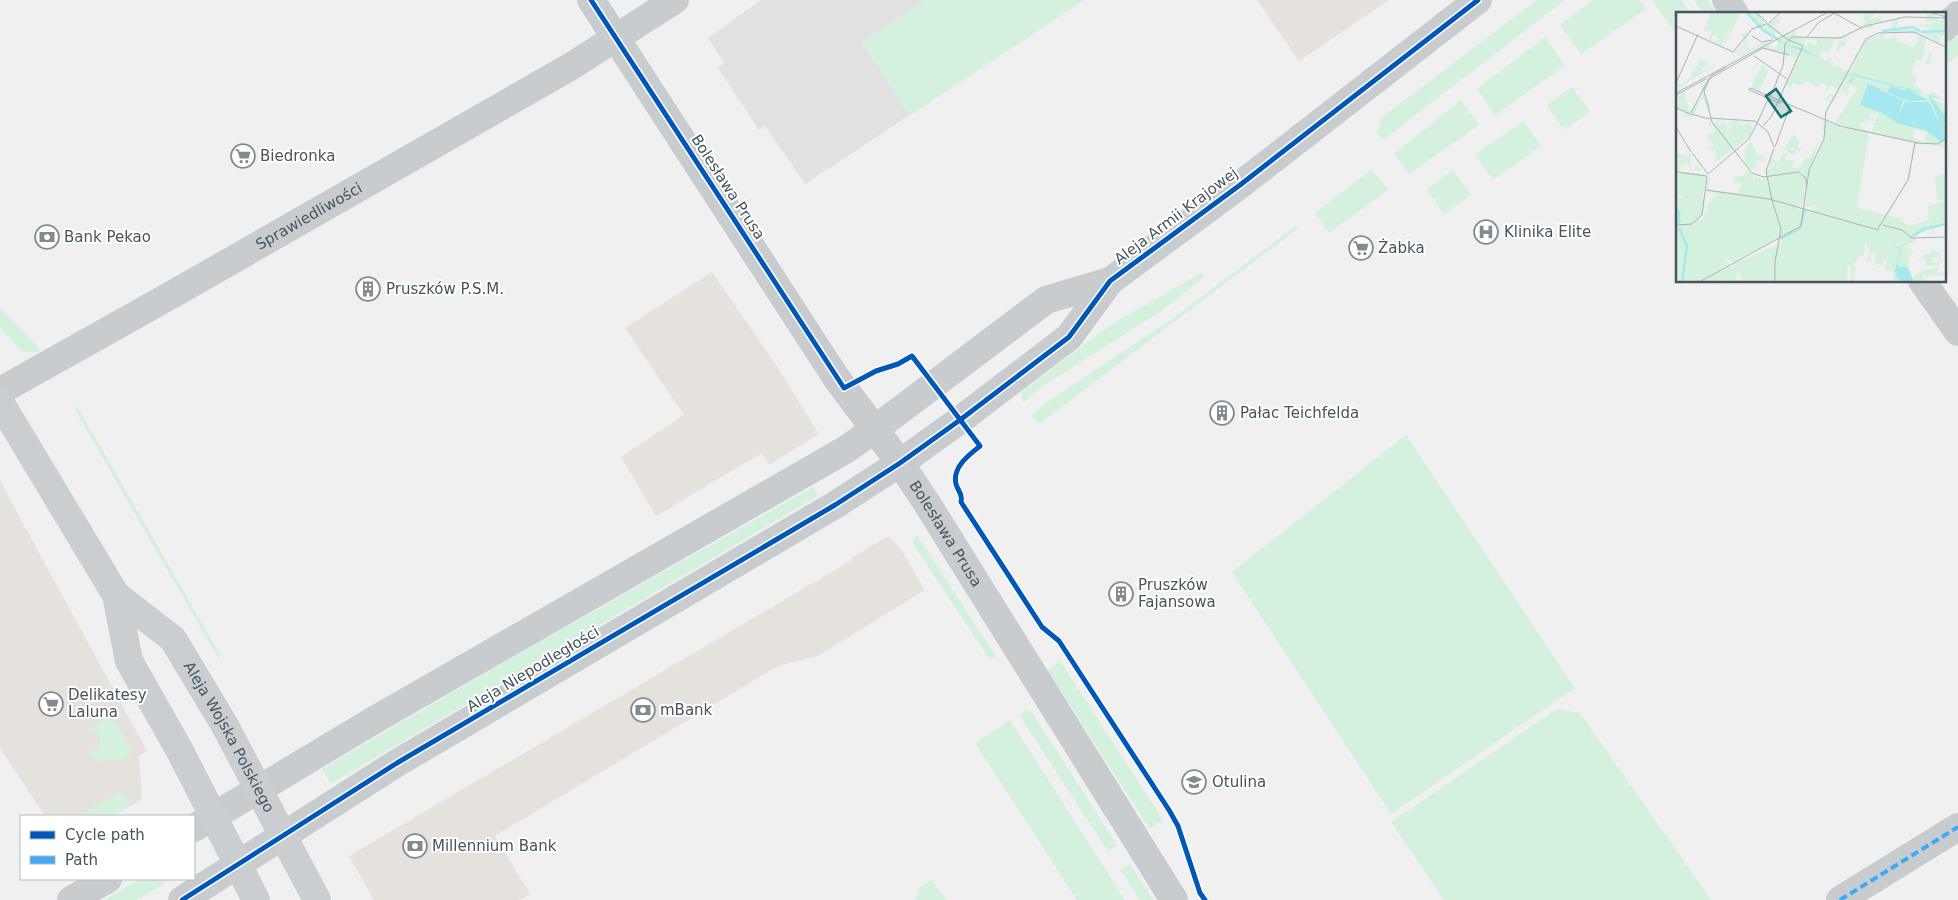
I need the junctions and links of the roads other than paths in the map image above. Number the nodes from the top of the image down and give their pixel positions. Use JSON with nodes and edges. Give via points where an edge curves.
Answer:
{"nodes":[{"id":1,"x":592,"y":0,"type":"edge"},
{"id":2,"x":674,"y":0,"type":"edge"},
{"id":3,"x":1478,"y":0,"type":"edge"},
{"id":4,"x":1726,"y":0,"type":"edge"},
{"id":5,"x":1734,"y":12,"type":"edge"},
{"id":6,"x":1958,"y":15,"type":"edge"},
{"id":7,"x":1946,"y":26,"type":"edge"},
{"id":8,"x":617,"y":38,"type":"junction"},
{"id":9,"x":1110,"y":281,"type":"junction"},
{"id":10,"x":1923,"y":282,"type":"edge"},
{"id":11,"x":1958,"y":332,"type":"edge"},
{"id":12,"x":0,"y":391,"type":"edge"},
{"id":13,"x":0,"y":402,"type":"edge"},
{"id":14,"x":875,"y":430,"type":"junction"},
{"id":15,"x":900,"y":462,"type":"junction"},
{"id":16,"x":116,"y":596,"type":"junction"},
{"id":17,"x":258,"y":790,"type":"junction"},
{"id":18,"x":204,"y":823,"type":"edge"},
{"id":19,"x":1958,"y":827,"type":"edge"},
{"id":20,"x":282,"y":835,"type":"junction"},
{"id":21,"x":237,"y":864,"type":"junction"},
{"id":22,"x":106,"y":880,"type":"edge"},
{"id":23,"x":72,"y":900,"type":"edge"},
{"id":24,"x":182,"y":900,"type":"edge"},
{"id":25,"x":256,"y":900,"type":"edge"},
{"id":26,"x":316,"y":900,"type":"edge"},
{"id":27,"x":1174,"y":900,"type":"edge"},
{"id":28,"x":1840,"y":900,"type":"edge"}],
"edges":[{"from":1,"to":8,"type":"street","name":"Bolesława Prusa"},
{"from":2,"to":8,"type":"street","name":"Sprawiedliwości"},
{"from":3,"to":9,"type":"street","name":"Aleja Armii Krajowej","via":[[1240,185]]},
{"from":4,"to":5,"type":"street"},
{"from":6,"to":7,"type":"street"},
{"from":8,"to":12,"type":"street","name":"Sprawiedliwości"},
{"from":8,"to":14,"type":"street","name":"Bolesława Prusa","via":[[837,379]]},
{"from":9,"to":14,"type":"street","name":"Aleja Armii Krajowej","via":[[1046,300]]},
{"from":9,"to":15,"type":"street","name":"Aleja Armii Krajowej","via":[[1068,337]]},
{"from":10,"to":11,"type":"street"},
{"from":13,"to":16,"type":"main road","name":"Aleja Wojska Polskiego"},
{"from":14,"to":15,"type":"street","name":"Bolesława Prusa"},
{"from":14,"to":17,"type":"street","via":[[814,469]]},
{"from":15,"to":20,"type":"street","name":"Aleja Niepodległości","via":[[828,509],[397,763]]},
{"from":15,"to":27,"type":"street","name":"Bolesława Prusa"},
{"from":16,"to":17,"type":"main road","name":"Aleja Wojska Polskiego","via":[[173,639],[224,724]]},
{"from":16,"to":18,"type":"main road","name":"Aleja Wojska Polskiego","via":[[130,661],[177,745]]},
{"from":17,"to":18,"type":"street"},
{"from":17,"to":20,"type":"main road","name":"Aleja Wojska Polskiego"},
{"from":18,"to":21,"type":"main road","name":"Aleja Wojska Polskiego"},
{"from":19,"to":28,"type":"street"},
{"from":20,"to":21,"type":"street","name":"Aleja Niepodległości"},
{"from":20,"to":26,"type":"main road","name":"Aleja Wojska Polskiego"},
{"from":21,"to":24,"type":"street","name":"Aleja Niepodległości"},
{"from":21,"to":25,"type":"main road","name":"Aleja Wojska Polskiego"},
{"from":22,"to":23,"type":"street"}]}
